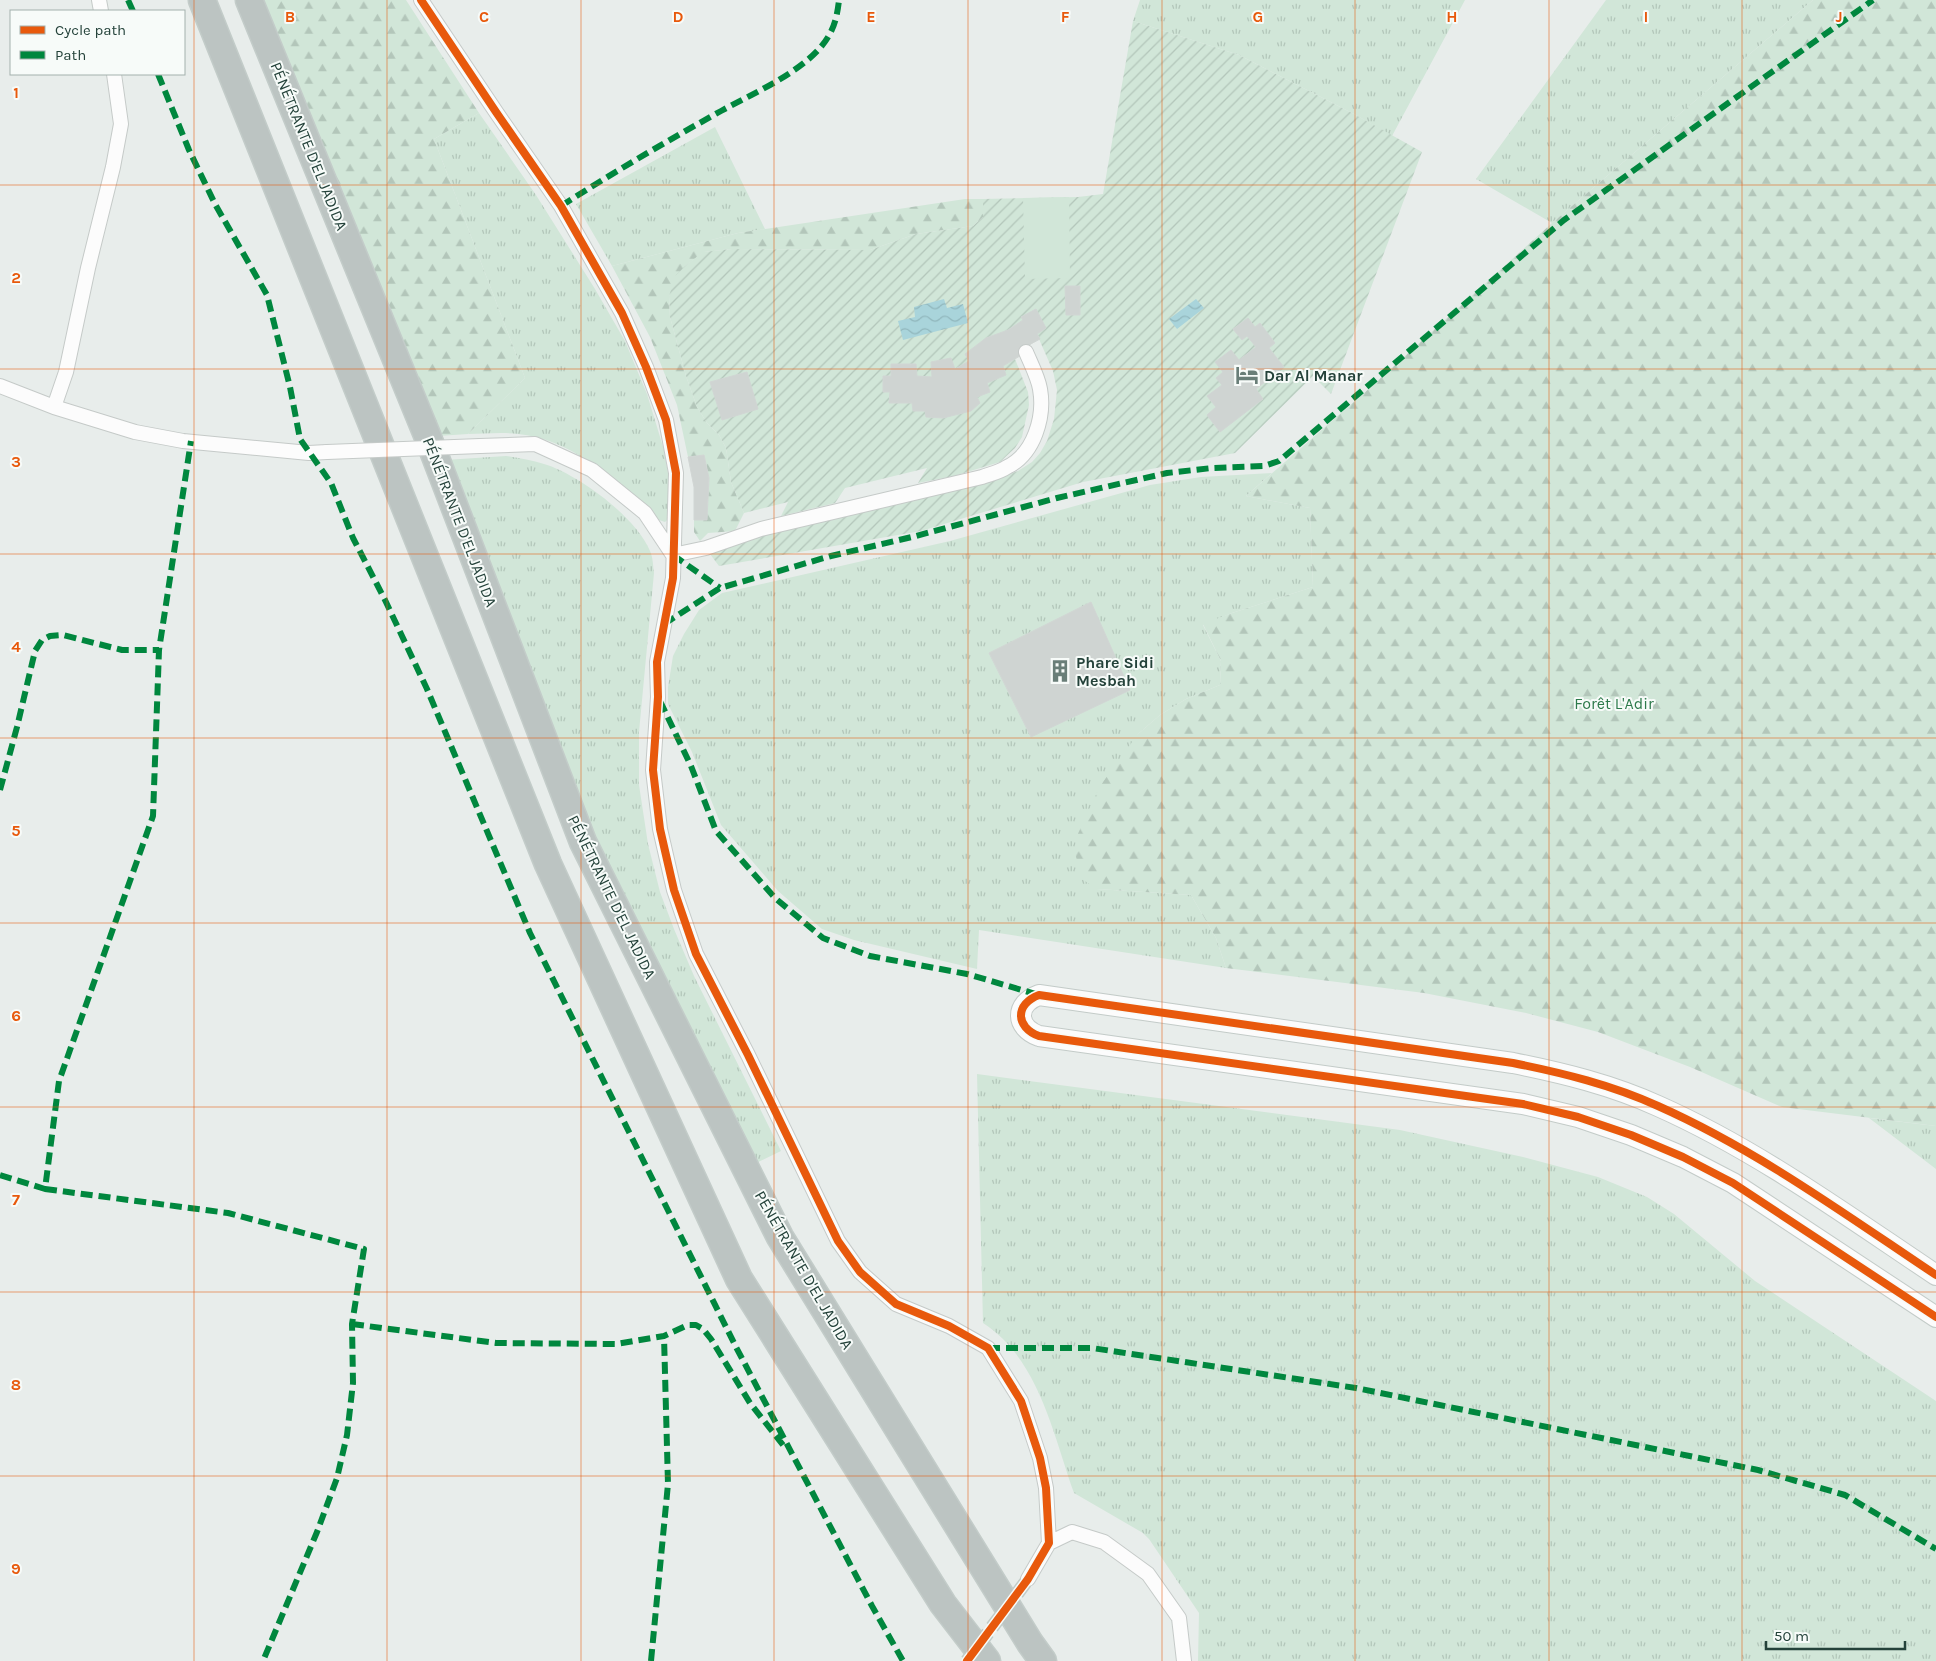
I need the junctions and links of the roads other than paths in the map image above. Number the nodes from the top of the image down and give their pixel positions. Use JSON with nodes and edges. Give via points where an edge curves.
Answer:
{"nodes":[{"id":1,"x":202,"y":0,"type":"edge"},
{"id":2,"x":249,"y":0,"type":"edge"},
{"id":3,"x":421,"y":0,"type":"edge"},
{"id":4,"x":114,"y":75,"type":"edge"},
{"id":5,"x":1026,"y":352,"type":"dead end"},
{"id":6,"x":0,"y":386,"type":"edge"},
{"id":7,"x":54,"y":407,"type":"junction"},
{"id":8,"x":673,"y":555,"type":"junction"},
{"id":9,"x":1936,"y":1275,"type":"edge"},
{"id":10,"x":1936,"y":1317,"type":"edge"},
{"id":11,"x":1049,"y":1543,"type":"junction"},
{"id":12,"x":1028,"y":1579,"type":"tunnel mouth"},
{"id":13,"x":987,"y":1661,"type":"edge"},
{"id":14,"x":1043,"y":1661,"type":"edge"},
{"id":15,"x":1184,"y":1661,"type":"edge"}],
"edges":[{"from":1,"to":13,"type":"highway","via":[[548,864],[739,1279],[943,1604]]},
{"from":2,"to":14,"type":"highway","name":"PÉNÉTRANTE D'EL JADIDA","via":[[427,435],[583,842],[780,1237]]},
{"from":3,"to":8,"type":"street","via":[[561,206],[622,313],[666,420],[676,473]]},
{"from":4,"to":7,"type":"street","via":[[121,124],[66,372]]},
{"from":5,"to":8,"type":"street","via":[[1040,388],[1038,428],[1030,446],[1008,467],[982,477],[761,529],[706,548]]},
{"from":6,"to":7,"type":"street"},
{"from":7,"to":8,"type":"street","bridge":true,"via":[[162,438],[309,454],[535,444],[592,470],[645,513]]},
{"from":8,"to":11,"type":"street","via":[[673,578],[657,662],[653,770],[660,829],[674,890],[696,954],[843,1249],[860,1272],[896,1304],[949,1326],[988,1348],[1021,1401],[1040,1458],[1046,1488]]},
{"from":9,"to":10,"type":"street","via":[[1798,1184],[1703,1128],[1658,1106],[1579,1078],[1513,1063],[1039,995],[1030,998],[1023,1006],[1023,1025],[1039,1036],[1523,1104],[1578,1117],[1632,1135],[1683,1156],[1733,1183]]},
{"from":11,"to":12,"type":"street"},
{"from":11,"to":15,"type":"street","via":[[1072,1532],[1104,1542],[1148,1574],[1180,1618]]}]}
